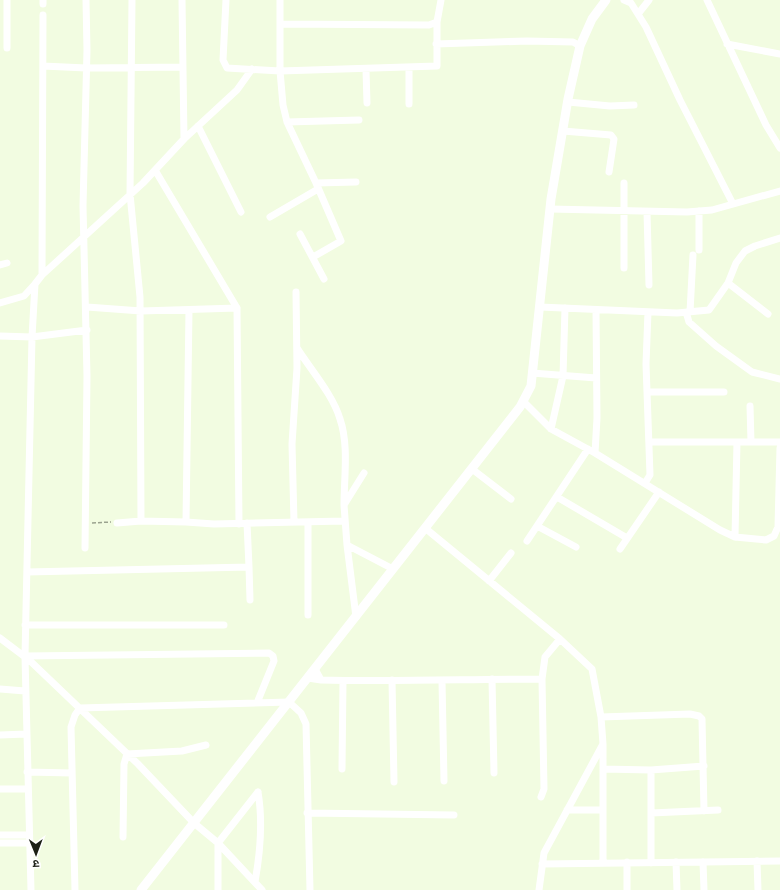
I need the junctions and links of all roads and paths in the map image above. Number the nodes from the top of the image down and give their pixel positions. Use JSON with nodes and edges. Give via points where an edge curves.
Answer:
{"nodes":[{"id":1,"x":7,"y":0,"type":"edge"},
{"id":2,"x":86,"y":0,"type":"edge"},
{"id":3,"x":132,"y":0,"type":"edge"},
{"id":4,"x":182,"y":0,"type":"edge"},
{"id":5,"x":226,"y":0,"type":"edge"},
{"id":6,"x":280,"y":0,"type":"edge"},
{"id":7,"x":441,"y":0,"type":"edge"},
{"id":8,"x":606,"y":0,"type":"edge"},
{"id":9,"x":624,"y":0,"type":"edge"},
{"id":10,"x":649,"y":0,"type":"edge"},
{"id":11,"x":707,"y":0,"type":"edge"},
{"id":12,"x":638,"y":14,"type":"junction"},
{"id":13,"x":44,"y":15,"type":"dead end"},
{"id":14,"x":437,"y":22,"type":"junction"},
{"id":15,"x":281,"y":24,"type":"junction"},
{"id":16,"x":436,"y":44,"type":"junction"},
{"id":17,"x":727,"y":44,"type":"junction"},
{"id":18,"x":580,"y":46,"type":"junction"},
{"id":19,"x":6,"y":48,"type":"dead end"},
{"id":20,"x":780,"y":54,"type":"edge"},
{"id":21,"x":43,"y":66,"type":"junction"},
{"id":22,"x":132,"y":67,"type":"junction"},
{"id":23,"x":183,"y":67,"type":"junction"},
{"id":24,"x":86,"y":68,"type":"junction"},
{"id":25,"x":409,"y":68,"type":"junction"},
{"id":26,"x":252,"y":69,"type":"junction"},
{"id":27,"x":366,"y":70,"type":"junction"},
{"id":28,"x":280,"y":71,"type":"junction"},
{"id":29,"x":568,"y":102,"type":"junction"},
{"id":30,"x":367,"y":103,"type":"dead end"},
{"id":31,"x":410,"y":104,"type":"dead end"},
{"id":32,"x":634,"y":105,"type":"dead end"},
{"id":33,"x":359,"y":120,"type":"dead end"},
{"id":34,"x":287,"y":122,"type":"junction"},
{"id":35,"x":198,"y":126,"type":"junction"},
{"id":36,"x":563,"y":131,"type":"junction"},
{"id":37,"x":184,"y":139,"type":"junction"},
{"id":38,"x":780,"y":148,"type":"edge"},
{"id":39,"x":155,"y":170,"type":"junction"},
{"id":40,"x":609,"y":172,"type":"dead end"},
{"id":41,"x":356,"y":182,"type":"dead end"},
{"id":42,"x":624,"y":183,"type":"dead end"},
{"id":43,"x":317,"y":186,"type":"junction"},
{"id":44,"x":780,"y":190,"type":"edge"},
{"id":45,"x":130,"y":194,"type":"junction"},
{"id":46,"x":733,"y":204,"type":"junction"},
{"id":47,"x":550,"y":209,"type":"junction"},
{"id":48,"x":699,"y":211,"type":"junction"},
{"id":49,"x":241,"y":212,"type":"dead end"},
{"id":50,"x":625,"y":212,"type":"junction"},
{"id":51,"x":647,"y":212,"type":"junction"},
{"id":52,"x":270,"y":217,"type":"dead end"},
{"id":53,"x":300,"y":234,"type":"dead end"},
{"id":54,"x":780,"y":238,"type":"edge"},
{"id":55,"x":83,"y":239,"type":"junction"},
{"id":56,"x":699,"y":250,"type":"dead end"},
{"id":57,"x":693,"y":255,"type":"dead end"},
{"id":58,"x":313,"y":257,"type":"junction"},
{"id":59,"x":624,"y":268,"type":"dead end"},
{"id":60,"x":42,"y":275,"type":"junction"},
{"id":61,"x":324,"y":279,"type":"dead end"},
{"id":62,"x":728,"y":283,"type":"junction"},
{"id":63,"x":35,"y":284,"type":"junction"},
{"id":64,"x":649,"y":285,"type":"dead end"},
{"id":65,"x":296,"y":292,"type":"dead end"},
{"id":66,"x":0,"y":303,"type":"edge"},
{"id":67,"x":87,"y":307,"type":"junction"},
{"id":68,"x":540,"y":307,"type":"junction"},
{"id":69,"x":237,"y":308,"type":"junction"},
{"id":70,"x":565,"y":308,"type":"junction"},
{"id":71,"x":141,"y":310,"type":"junction"},
{"id":72,"x":189,"y":310,"type":"junction"},
{"id":73,"x":596,"y":310,"type":"junction"},
{"id":74,"x":648,"y":312,"type":"junction"},
{"id":75,"x":688,"y":312,"type":"junction"},
{"id":76,"x":768,"y":314,"type":"dead end"},
{"id":77,"x":87,"y":330,"type":"junction"},
{"id":78,"x":0,"y":336,"type":"edge"},
{"id":79,"x":32,"y":337,"type":"junction"},
{"id":80,"x":296,"y":346,"type":"junction"},
{"id":81,"x":532,"y":373,"type":"junction"},
{"id":82,"x":563,"y":376,"type":"junction"},
{"id":83,"x":596,"y":378,"type":"junction"},
{"id":84,"x":780,"y":379,"type":"edge"},
{"id":85,"x":647,"y":392,"type":"junction"},
{"id":86,"x":724,"y":392,"type":"dead end"},
{"id":87,"x":523,"y":401,"type":"junction"},
{"id":88,"x":750,"y":406,"type":"dead end"},
{"id":89,"x":552,"y":429,"type":"junction"},
{"id":90,"x":649,"y":442,"type":"junction"},
{"id":91,"x":737,"y":442,"type":"junction"},
{"id":92,"x":751,"y":442,"type":"junction"},
{"id":93,"x":780,"y":442,"type":"edge"},
{"id":94,"x":780,"y":448,"type":"edge"},
{"id":95,"x":591,"y":451,"type":"junction"},
{"id":96,"x":472,"y":469,"type":"junction"},
{"id":97,"x":364,"y":473,"type":"dead end"},
{"id":98,"x":645,"y":483,"type":"junction"},
{"id":99,"x":659,"y":492,"type":"junction"},
{"id":100,"x":557,"y":497,"type":"junction"},
{"id":101,"x":511,"y":499,"type":"dead end"},
{"id":102,"x":344,"y":505,"type":"junction"},
{"id":103,"x":141,"y":521,"type":"junction"},
{"id":104,"x":344,"y":521,"type":"junction"},
{"id":105,"x":186,"y":522,"type":"junction"},
{"id":106,"x":294,"y":522,"type":"junction"},
{"id":107,"x":308,"y":522,"type":"junction"},
{"id":108,"x":85,"y":523,"type":"junction"},
{"id":109,"x":117,"y":523,"type":"joint"},
{"id":110,"x":247,"y":523,"type":"junction"},
{"id":111,"x":239,"y":524,"type":"junction"},
{"id":112,"x":537,"y":526,"type":"junction"},
{"id":113,"x":426,"y":528,"type":"junction"},
{"id":114,"x":735,"y":537,"type":"junction"},
{"id":115,"x":627,"y":538,"type":"junction"},
{"id":116,"x":527,"y":541,"type":"dead end"},
{"id":117,"x":347,"y":545,"type":"junction"},
{"id":118,"x":576,"y":547,"type":"dead end"},
{"id":119,"x":85,"y":548,"type":"dead end"},
{"id":120,"x":620,"y":549,"type":"dead end"},
{"id":121,"x":511,"y":553,"type":"dead end"},
{"id":122,"x":249,"y":567,"type":"junction"},
{"id":123,"x":393,"y":569,"type":"junction"},
{"id":124,"x":27,"y":572,"type":"junction"},
{"id":125,"x":490,"y":581,"type":"junction"},
{"id":126,"x":250,"y":600,"type":"dead end"},
{"id":127,"x":308,"y":615,"type":"dead end"},
{"id":128,"x":356,"y":617,"type":"junction"},
{"id":129,"x":25,"y":625,"type":"junction"},
{"id":130,"x":224,"y":625,"type":"dead end"},
{"id":131,"x":0,"y":638,"type":"edge"},
{"id":132,"x":560,"y":639,"type":"junction"},
{"id":133,"x":25,"y":657,"type":"junction"},
{"id":134,"x":315,"y":669,"type":"junction"},
{"id":135,"x":308,"y":678,"type":"junction"},
{"id":136,"x":492,"y":679,"type":"junction"},
{"id":137,"x":542,"y":679,"type":"junction"},
{"id":138,"x":321,"y":680,"type":"junction"},
{"id":139,"x":392,"y":680,"type":"junction"},
{"id":140,"x":343,"y":681,"type":"junction"},
{"id":141,"x":442,"y":681,"type":"junction"},
{"id":142,"x":0,"y":689,"type":"edge"},
{"id":143,"x":25,"y":691,"type":"junction"},
{"id":144,"x":289,"y":702,"type":"junction"},
{"id":145,"x":257,"y":703,"type":"junction"},
{"id":146,"x":80,"y":708,"type":"junction"},
{"id":147,"x":601,"y":717,"type":"junction"},
{"id":148,"x":26,"y":734,"type":"junction"},
{"id":149,"x":0,"y":735,"type":"edge"},
{"id":150,"x":603,"y":744,"type":"junction"},
{"id":151,"x":206,"y":745,"type":"dead end"},
{"id":152,"x":127,"y":754,"type":"junction"},
{"id":153,"x":704,"y":766,"type":"junction"},
{"id":154,"x":342,"y":769,"type":"dead end"},
{"id":155,"x":603,"y":769,"type":"junction"},
{"id":156,"x":651,"y":770,"type":"junction"},
{"id":157,"x":27,"y":772,"type":"junction"},
{"id":158,"x":72,"y":773,"type":"junction"},
{"id":159,"x":494,"y":773,"type":"dead end"},
{"id":160,"x":444,"y":781,"type":"dead end"},
{"id":161,"x":394,"y":782,"type":"dead end"},
{"id":162,"x":0,"y":789,"type":"edge"},
{"id":163,"x":28,"y":789,"type":"junction"},
{"id":164,"x":541,"y":797,"type":"dead end"},
{"id":165,"x":567,"y":810,"type":"junction"},
{"id":166,"x":603,"y":810,"type":"junction"},
{"id":167,"x":718,"y":810,"type":"dead end"},
{"id":168,"x":704,"y":811,"type":"junction"},
{"id":169,"x":307,"y":813,"type":"junction"},
{"id":170,"x":651,"y":813,"type":"junction"},
{"id":171,"x":454,"y":815,"type":"dead end"},
{"id":172,"x":194,"y":823,"type":"junction"},
{"id":173,"x":0,"y":835,"type":"edge"},
{"id":174,"x":29,"y":835,"type":"junction"},
{"id":175,"x":123,"y":837,"type":"dead end"},
{"id":176,"x":218,"y":842,"type":"junction"},
{"id":177,"x":0,"y":843,"type":"edge"},
{"id":178,"x":29,"y":843,"type":"junction"},
{"id":179,"x":757,"y":861,"type":"junction"},
{"id":180,"x":780,"y":861,"type":"edge"},
{"id":181,"x":604,"y":862,"type":"junction"},
{"id":182,"x":627,"y":862,"type":"junction"},
{"id":183,"x":676,"y":862,"type":"junction"},
{"id":184,"x":703,"y":862,"type":"junction"},
{"id":185,"x":651,"y":863,"type":"junction"},
{"id":186,"x":542,"y":864,"type":"junction"},
{"id":187,"x":255,"y":882,"type":"junction"},
{"id":188,"x":31,"y":890,"type":"edge"},
{"id":189,"x":75,"y":890,"type":"edge"},
{"id":190,"x":141,"y":890,"type":"edge"},
{"id":191,"x":218,"y":890,"type":"edge"},
{"id":192,"x":262,"y":890,"type":"edge"},
{"id":193,"x":310,"y":890,"type":"edge"},
{"id":194,"x":539,"y":890,"type":"edge"},
{"id":195,"x":627,"y":890,"type":"edge"},
{"id":196,"x":677,"y":890,"type":"edge"},
{"id":197,"x":704,"y":890,"type":"edge"},
{"id":198,"x":758,"y":890,"type":"edge"}],
"edges":[{"from":1,"to":19,"type":"street"},
{"from":2,"to":24,"type":"street"},
{"from":3,"to":22,"type":"street"},
{"from":4,"to":23,"type":"street"},
{"from":5,"to":26,"type":"street","via":[[224,65],[227,68]]},
{"from":6,"to":15,"type":"street"},
{"from":7,"to":14,"type":"street"},
{"from":8,"to":18,"type":"street","via":[[592,19]]},
{"from":9,"to":12,"type":"street","via":[[631,3]]},
{"from":10,"to":12,"type":"street"},
{"from":11,"to":17,"type":"street"},
{"from":12,"to":46,"type":"street"},
{"from":13,"to":21,"type":"street"},
{"from":14,"to":15,"type":"street","via":[[429,25]]},
{"from":14,"to":16,"type":"street"},
{"from":15,"to":28,"type":"street"},
{"from":16,"to":18,"type":"street","via":[[527,41],[573,42]]},
{"from":16,"to":25,"type":"street","via":[[437,66]]},
{"from":17,"to":20,"type":"street"},
{"from":17,"to":38,"type":"street","via":[[766,126]]},
{"from":18,"to":29,"type":"street"},
{"from":21,"to":24,"type":"street"},
{"from":21,"to":60,"type":"street"},
{"from":22,"to":23,"type":"street"},
{"from":22,"to":24,"type":"street"},
{"from":22,"to":45,"type":"street"},
{"from":23,"to":37,"type":"street"},
{"from":24,"to":55,"type":"street"},
{"from":25,"to":27,"type":"street"},
{"from":25,"to":31,"type":"street"},
{"from":26,"to":28,"type":"street"},
{"from":26,"to":35,"type":"street","via":[[226,101]]},
{"from":27,"to":28,"type":"street"},
{"from":27,"to":30,"type":"street"},
{"from":28,"to":34,"type":"street"},
{"from":29,"to":32,"type":"street","via":[[610,106]]},
{"from":29,"to":36,"type":"street"},
{"from":33,"to":34,"type":"street"},
{"from":34,"to":43,"type":"street"},
{"from":35,"to":37,"type":"street"},
{"from":35,"to":49,"type":"street"},
{"from":36,"to":40,"type":"street","via":[[612,135],[614,139]]},
{"from":36,"to":47,"type":"street"},
{"from":37,"to":39,"type":"street"},
{"from":39,"to":45,"type":"street"},
{"from":39,"to":69,"type":"street"},
{"from":41,"to":43,"type":"street"},
{"from":42,"to":50,"type":"street"},
{"from":43,"to":52,"type":"street"},
{"from":43,"to":58,"type":"street","via":[[341,241]]},
{"from":44,"to":46,"type":"street"},
{"from":45,"to":55,"type":"street"},
{"from":45,"to":71,"type":"street"},
{"from":46,"to":48,"type":"street"},
{"from":47,"to":50,"type":"street"},
{"from":47,"to":68,"type":"street"},
{"from":48,"to":51,"type":"street"},
{"from":48,"to":56,"type":"street"},
{"from":50,"to":51,"type":"street"},
{"from":50,"to":59,"type":"street"},
{"from":51,"to":64,"type":"street"},
{"from":53,"to":58,"type":"street"},
{"from":54,"to":62,"type":"street","via":[[745,251],[736,263]]},
{"from":55,"to":60,"type":"street"},
{"from":55,"to":67,"type":"street"},
{"from":57,"to":75,"type":"street"},
{"from":58,"to":61,"type":"street"},
{"from":60,"to":63,"type":"street"},
{"from":62,"to":75,"type":"street","via":[[709,310]]},
{"from":62,"to":76,"type":"street"},
{"from":63,"to":66,"type":"street","via":[[24,296]]},
{"from":63,"to":79,"type":"street"},
{"from":65,"to":80,"type":"street"},
{"from":67,"to":71,"type":"street"},
{"from":67,"to":77,"type":"street"},
{"from":68,"to":70,"type":"street"},
{"from":68,"to":81,"type":"street"},
{"from":69,"to":72,"type":"street"},
{"from":69,"to":111,"type":"street"},
{"from":70,"to":73,"type":"street"},
{"from":70,"to":82,"type":"street"},
{"from":71,"to":72,"type":"street"},
{"from":71,"to":103,"type":"street"},
{"from":72,"to":105,"type":"street"},
{"from":73,"to":74,"type":"street"},
{"from":73,"to":83,"type":"street"},
{"from":74,"to":75,"type":"street"},
{"from":74,"to":85,"type":"street"},
{"from":75,"to":84,"type":"street","via":[[689,322],[716,346],[752,372]]},
{"from":77,"to":79,"type":"street"},
{"from":77,"to":108,"type":"street"},
{"from":78,"to":79,"type":"street"},
{"from":79,"to":124,"type":"street"},
{"from":80,"to":102,"type":"street","via":[[341,420]]},
{"from":80,"to":106,"type":"street","via":[[292,444]]},
{"from":81,"to":82,"type":"street"},
{"from":81,"to":87,"type":"street","via":[[531,386]]},
{"from":82,"to":83,"type":"street"},
{"from":82,"to":89,"type":"street"},
{"from":83,"to":95,"type":"street","via":[[597,418]]},
{"from":85,"to":86,"type":"street"},
{"from":85,"to":90,"type":"street"},
{"from":87,"to":89,"type":"street"},
{"from":87,"to":96,"type":"street"},
{"from":88,"to":92,"type":"street"},
{"from":89,"to":95,"type":"street"},
{"from":90,"to":91,"type":"street"},
{"from":90,"to":98,"type":"street","via":[[650,475]]},
{"from":91,"to":92,"type":"street"},
{"from":91,"to":114,"type":"street"},
{"from":92,"to":93,"type":"street"},
{"from":94,"to":114,"type":"street","via":[[778,526],[774,536],[766,540]]},
{"from":95,"to":98,"type":"street"},
{"from":95,"to":100,"type":"street"},
{"from":96,"to":101,"type":"street"},
{"from":96,"to":113,"type":"street"},
{"from":97,"to":102,"type":"street"},
{"from":98,"to":99,"type":"street"},
{"from":99,"to":114,"type":"street"},
{"from":99,"to":115,"type":"street"},
{"from":100,"to":112,"type":"street"},
{"from":100,"to":115,"type":"street"},
{"from":102,"to":104,"type":"street"},
{"from":103,"to":105,"type":"street"},
{"from":103,"to":109,"type":"street"},
{"from":104,"to":107,"type":"street"},
{"from":104,"to":117,"type":"street"},
{"from":105,"to":111,"type":"street"},
{"from":106,"to":107,"type":"street"},
{"from":106,"to":110,"type":"street"},
{"from":107,"to":127,"type":"street"},
{"from":108,"to":109,"type":"path"},
{"from":108,"to":119,"type":"street"},
{"from":110,"to":111,"type":"street"},
{"from":110,"to":122,"type":"street"},
{"from":112,"to":116,"type":"street"},
{"from":112,"to":118,"type":"street"},
{"from":113,"to":123,"type":"street"},
{"from":113,"to":125,"type":"street"},
{"from":115,"to":120,"type":"street"},
{"from":117,"to":123,"type":"street"},
{"from":117,"to":128,"type":"street"},
{"from":121,"to":125,"type":"street"},
{"from":122,"to":124,"type":"street"},
{"from":122,"to":126,"type":"street"},
{"from":123,"to":128,"type":"street"},
{"from":124,"to":129,"type":"street"},
{"from":125,"to":132,"type":"street"},
{"from":128,"to":134,"type":"street"},
{"from":129,"to":130,"type":"street"},
{"from":129,"to":133,"type":"street"},
{"from":131,"to":133,"type":"street"},
{"from":132,"to":137,"type":"street","via":[[545,657]]},
{"from":132,"to":147,"type":"street","via":[[592,669]]},
{"from":133,"to":143,"type":"street"},
{"from":133,"to":145,"type":"street","via":[[269,653],[274,661]]},
{"from":133,"to":146,"type":"street"},
{"from":134,"to":135,"type":"street"},
{"from":134,"to":138,"type":"street"},
{"from":135,"to":138,"type":"street"},
{"from":135,"to":144,"type":"street"},
{"from":136,"to":137,"type":"street"},
{"from":136,"to":141,"type":"street"},
{"from":136,"to":159,"type":"street"},
{"from":137,"to":164,"type":"street","via":[[544,789]]},
{"from":138,"to":140,"type":"street"},
{"from":139,"to":140,"type":"street"},
{"from":139,"to":141,"type":"street"},
{"from":139,"to":161,"type":"street"},
{"from":140,"to":154,"type":"street"},
{"from":141,"to":160,"type":"street"},
{"from":142,"to":143,"type":"street"},
{"from":143,"to":148,"type":"street"},
{"from":144,"to":145,"type":"street"},
{"from":144,"to":169,"type":"street","via":[[301,713],[306,724]]},
{"from":144,"to":172,"type":"street"},
{"from":145,"to":146,"type":"street"},
{"from":146,"to":152,"type":"street"},
{"from":146,"to":158,"type":"street","via":[[71,727]]},
{"from":147,"to":150,"type":"street"},
{"from":147,"to":153,"type":"street","via":[[690,714],[698,716],[704,729]]},
{"from":148,"to":149,"type":"street"},
{"from":148,"to":157,"type":"street"},
{"from":150,"to":155,"type":"street"},
{"from":150,"to":165,"type":"street"},
{"from":151,"to":152,"type":"street","via":[[182,751]]},
{"from":152,"to":172,"type":"street"},
{"from":152,"to":175,"type":"street","via":[[124,764]]},
{"from":153,"to":156,"type":"street"},
{"from":153,"to":168,"type":"street"},
{"from":155,"to":156,"type":"street"},
{"from":155,"to":166,"type":"street"},
{"from":156,"to":170,"type":"street"},
{"from":157,"to":158,"type":"street"},
{"from":157,"to":163,"type":"street"},
{"from":158,"to":189,"type":"street"},
{"from":162,"to":163,"type":"street"},
{"from":163,"to":174,"type":"street"},
{"from":165,"to":166,"type":"street"},
{"from":165,"to":186,"type":"street","via":[[544,853]]},
{"from":166,"to":181,"type":"street"},
{"from":167,"to":168,"type":"street"},
{"from":168,"to":170,"type":"street"},
{"from":169,"to":171,"type":"street"},
{"from":169,"to":193,"type":"street"},
{"from":170,"to":185,"type":"street"},
{"from":172,"to":176,"type":"street"},
{"from":172,"to":190,"type":"street"},
{"from":173,"to":174,"type":"street"},
{"from":174,"to":178,"type":"street"},
{"from":176,"to":187,"type":"street"},
{"from":176,"to":187,"type":"street","via":[[258,792],[259,840]]},
{"from":176,"to":191,"type":"street"},
{"from":177,"to":178,"type":"street"},
{"from":178,"to":188,"type":"street"},
{"from":179,"to":180,"type":"street"},
{"from":179,"to":184,"type":"street"},
{"from":179,"to":198,"type":"street"},
{"from":181,"to":182,"type":"street"},
{"from":181,"to":186,"type":"street"},
{"from":182,"to":185,"type":"street"},
{"from":182,"to":195,"type":"street"},
{"from":183,"to":184,"type":"street"},
{"from":183,"to":185,"type":"street"},
{"from":183,"to":196,"type":"street"},
{"from":184,"to":197,"type":"street"},
{"from":186,"to":194,"type":"street"},
{"from":187,"to":192,"type":"street"}]}
